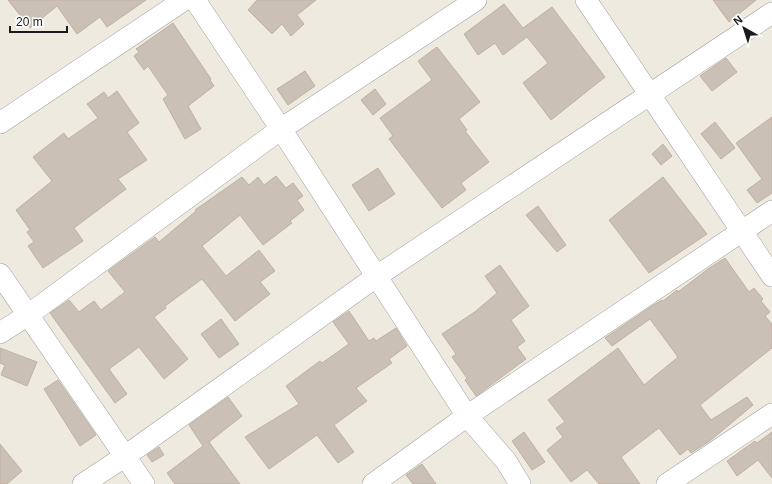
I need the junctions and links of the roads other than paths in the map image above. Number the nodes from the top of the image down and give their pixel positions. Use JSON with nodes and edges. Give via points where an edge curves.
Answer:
{"nodes":[{"id":1,"x":184,"y":0,"type":"edge"},
{"id":2,"x":195,"y":0,"type":"edge"},
{"id":3,"x":476,"y":0,"type":"edge"},
{"id":4,"x":586,"y":0,"type":"edge"},
{"id":5,"x":772,"y":13,"type":"edge"},
{"id":6,"x":650,"y":95,"type":"junction"},
{"id":7,"x":0,"y":123,"type":"edge"},
{"id":8,"x":281,"y":129,"type":"junction"},
{"id":9,"x":772,"y":211,"type":"edge"},
{"id":10,"x":742,"y":231,"type":"junction"},
{"id":11,"x":0,"y":274,"type":"edge"},
{"id":12,"x":377,"y":276,"type":"junction"},
{"id":13,"x":772,"y":276,"type":"edge"},
{"id":14,"x":28,"y":316,"type":"junction"},
{"id":15,"x":0,"y":333,"type":"edge"},
{"id":16,"x":772,"y":414,"type":"edge"},
{"id":17,"x":467,"y":416,"type":"junction"},
{"id":18,"x":124,"y":457,"type":"junction"},
{"id":19,"x":83,"y":484,"type":"edge"},
{"id":20,"x":144,"y":484,"type":"edge"},
{"id":21,"x":373,"y":484,"type":"edge"},
{"id":22,"x":520,"y":484,"type":"edge"},
{"id":23,"x":667,"y":484,"type":"edge"}],
"edges":[{"from":1,"to":7,"type":"street"},
{"from":2,"to":8,"type":"street"},
{"from":3,"to":8,"type":"street"},
{"from":4,"to":6,"type":"street"},
{"from":5,"to":6,"type":"street"},
{"from":6,"to":10,"type":"street"},
{"from":6,"to":12,"type":"street"},
{"from":8,"to":12,"type":"street"},
{"from":8,"to":14,"type":"street"},
{"from":9,"to":10,"type":"street"},
{"from":10,"to":13,"type":"street"},
{"from":10,"to":17,"type":"street"},
{"from":11,"to":14,"type":"street"},
{"from":12,"to":17,"type":"street"},
{"from":12,"to":18,"type":"street"},
{"from":14,"to":15,"type":"street"},
{"from":14,"to":18,"type":"street"},
{"from":16,"to":23,"type":"street"},
{"from":17,"to":21,"type":"street"},
{"from":17,"to":22,"type":"street","via":[[506,461]]},
{"from":18,"to":19,"type":"street"},
{"from":18,"to":20,"type":"street"}]}
